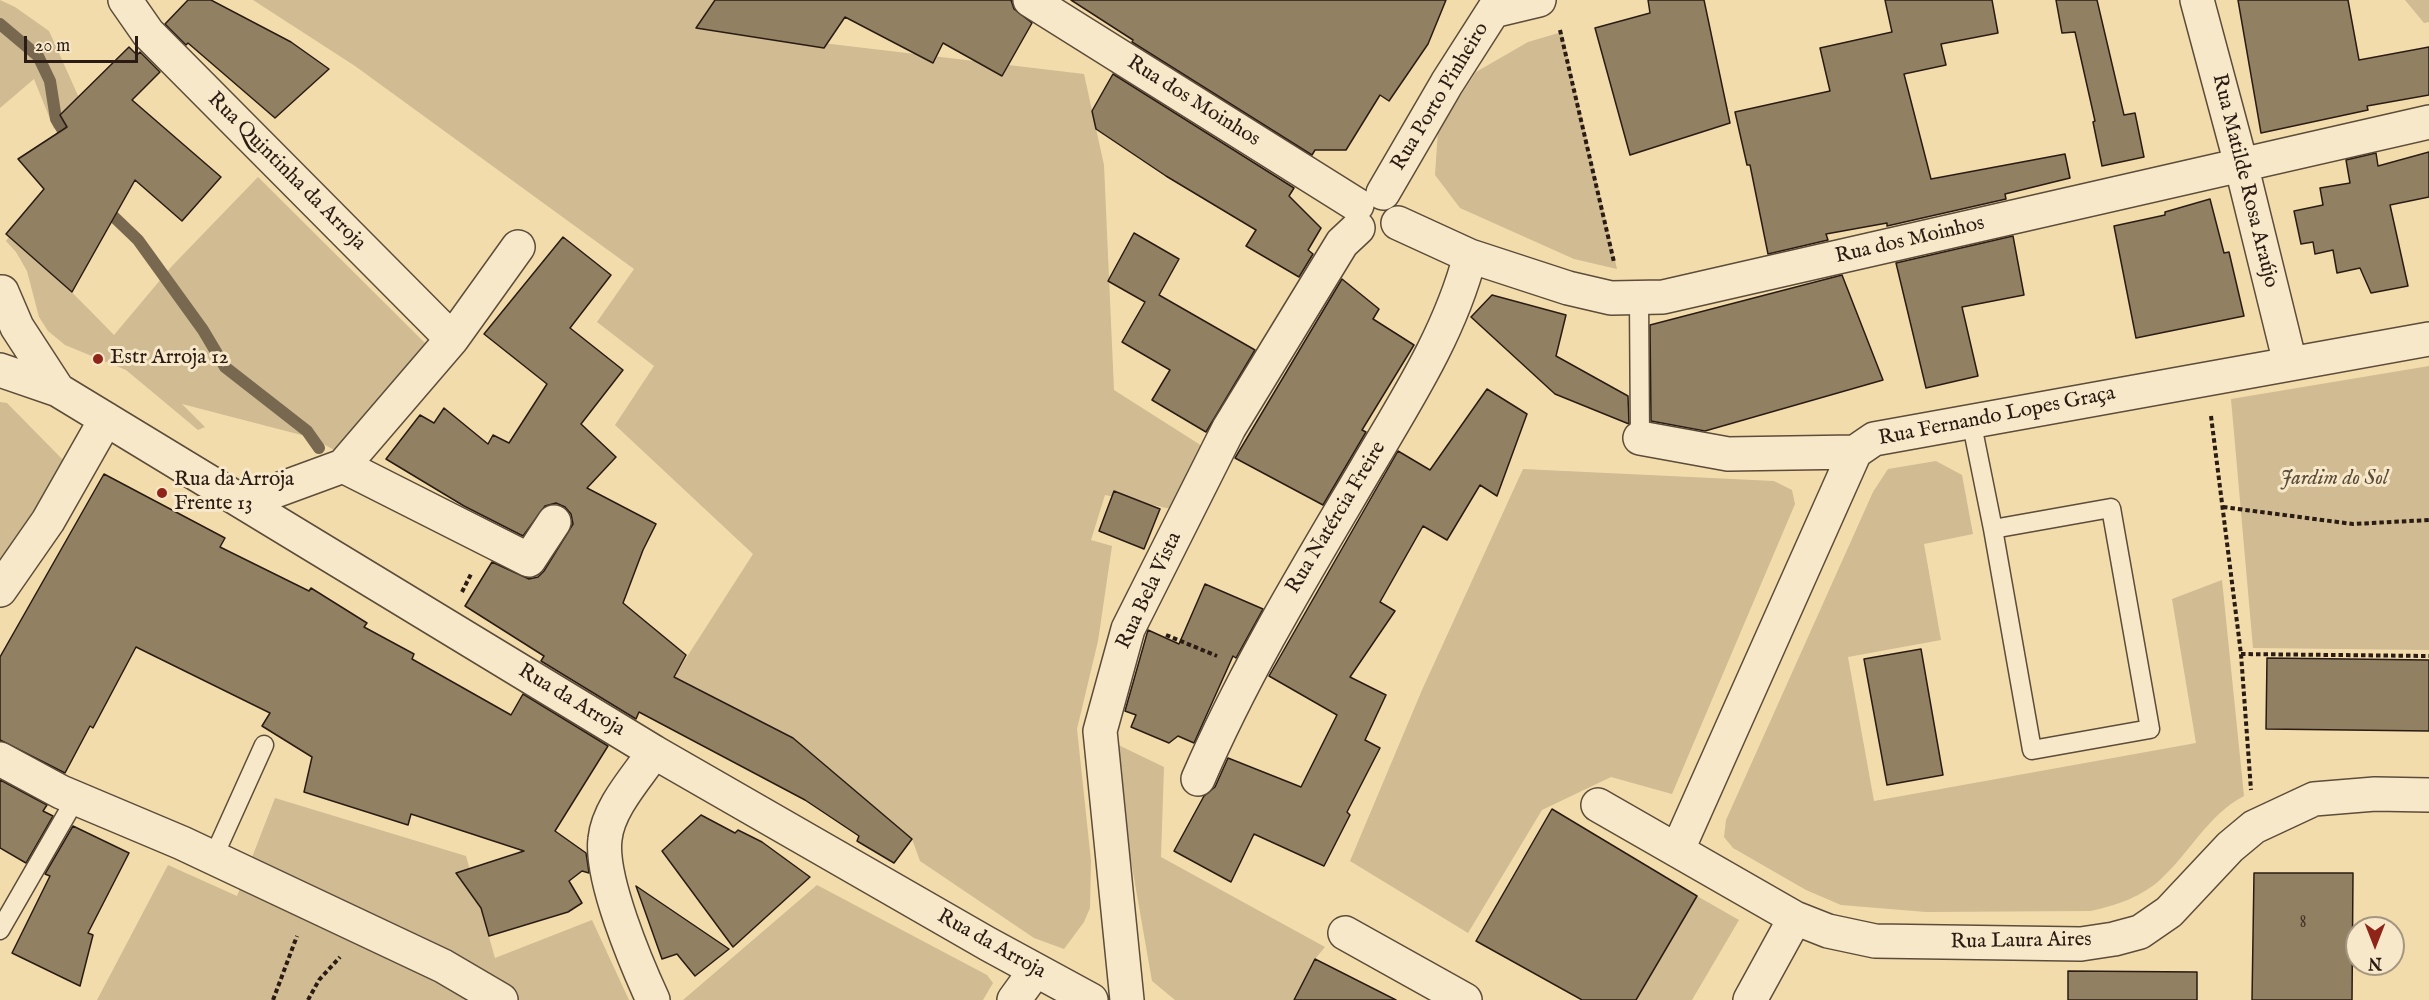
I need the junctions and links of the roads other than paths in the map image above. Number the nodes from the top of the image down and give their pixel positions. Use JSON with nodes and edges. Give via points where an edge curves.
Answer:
{"nodes":[{"id":1,"x":125,"y":0,"type":"edge"},
{"id":2,"x":1030,"y":0,"type":"edge"},
{"id":3,"x":2197,"y":0,"type":"edge"},
{"id":4,"x":1496,"y":6,"type":"edge"},
{"id":5,"x":1548,"y":11,"type":"edge"},
{"id":6,"x":2429,"y":122,"type":"edge"},
{"id":7,"x":2241,"y":164,"type":"junction"},
{"id":8,"x":1366,"y":209,"type":"junction"},
{"id":9,"x":518,"y":247,"type":"dead end"},
{"id":10,"x":1470,"y":256,"type":"junction"},
{"id":11,"x":1,"y":298,"type":"edge"},
{"id":12,"x":1631,"y":298,"type":"junction"},
{"id":13,"x":452,"y":339,"type":"junction"},
{"id":14,"x":2429,"y":339,"type":"edge"},
{"id":15,"x":2290,"y":363,"type":"junction"},
{"id":16,"x":0,"y":370,"type":"edge"},
{"id":17,"x":58,"y":390,"type":"junction"},
{"id":18,"x":106,"y":419,"type":"junction"},
{"id":19,"x":1971,"y":420,"type":"junction"},
{"id":20,"x":1640,"y":438,"type":"joint"},
{"id":21,"x":1855,"y":452,"type":"junction"},
{"id":22,"x":343,"y":466,"type":"junction"},
{"id":23,"x":245,"y":502,"type":"junction"},
{"id":24,"x":554,"y":522,"type":"dead end"},
{"id":25,"x":1993,"y":529,"type":"junction"},
{"id":26,"x":0,"y":590,"type":"edge"},
{"id":27,"x":264,"y":745,"type":"dead end"},
{"id":28,"x":654,"y":752,"type":"junction"},
{"id":29,"x":0,"y":759,"type":"edge"},
{"id":30,"x":1198,"y":779,"type":"dead end"},
{"id":31,"x":2429,"y":795,"type":"edge"},
{"id":32,"x":76,"y":798,"type":"junction"},
{"id":33,"x":1598,"y":805,"type":"dead end"},
{"id":34,"x":1678,"y":849,"type":"junction"},
{"id":35,"x":213,"y":858,"type":"junction"},
{"id":36,"x":1795,"y":918,"type":"junction"},
{"id":37,"x":0,"y":930,"type":"edge"},
{"id":38,"x":1345,"y":933,"type":"dead end"},
{"id":39,"x":1035,"y":970,"type":"junction"},
{"id":40,"x":501,"y":1000,"type":"edge"},
{"id":41,"x":653,"y":1000,"type":"edge"},
{"id":42,"x":1014,"y":1000,"type":"edge"},
{"id":43,"x":1091,"y":1000,"type":"edge"},
{"id":44,"x":1127,"y":1000,"type":"edge"},
{"id":45,"x":1465,"y":1000,"type":"edge"},
{"id":46,"x":1750,"y":1000,"type":"edge"}],
"edges":[{"from":1,"to":13,"type":"street","name":"Rua Quintinha da Arroja","via":[[148,33]]},
{"from":2,"to":8,"type":"street","name":"Rua dos Moinhos"},
{"from":3,"to":7,"type":"street","name":"Rua Matilde Rosa Araújo"},
{"from":4,"to":5,"type":"street"},
{"from":4,"to":8,"type":"street","name":"Rua Porto Pinheiro"},
{"from":6,"to":7,"type":"street","name":"Rua dos Moinhos"},
{"from":7,"to":12,"type":"street","name":"Rua dos Moinhos","via":[[1702,289],[1663,297]]},
{"from":7,"to":15,"type":"street","name":"Rua Matilde Rosa Araújo"},
{"from":8,"to":10,"type":"street","name":"Rua dos Moinhos","via":[[1369,236],[1383,237],[1395,230],[1398,223]]},
{"from":8,"to":44,"type":"street","name":"Rua Bela Vista","via":[[1229,428],[1132,620],[1110,688],[1100,731]]},
{"from":9,"to":13,"type":"street"},
{"from":10,"to":12,"type":"street","name":"Rua dos Moinhos","via":[[1568,288]]},
{"from":10,"to":30,"type":"street","name":"Rua Natércia Freire","via":[[1462,285],[1429,362],[1296,588]]},
{"from":11,"to":17,"type":"street","name":"Rua da Arroja"},
{"from":12,"to":20,"type":"lane"},
{"from":13,"to":22,"type":"street"},
{"from":14,"to":15,"type":"street","name":"Rua Fernando Lopes Graça"},
{"from":15,"to":19,"type":"street","name":"Rua Fernando Lopes Graça"},
{"from":16,"to":17,"type":"street","name":"Rua da Arroja"},
{"from":17,"to":18,"type":"street","name":"Rua da Arroja"},
{"from":18,"to":23,"type":"street","name":"Rua da Arroja"},
{"from":18,"to":26,"type":"street","via":[[48,521]]},
{"from":19,"to":21,"type":"street","name":"Rua Fernando Lopes Graça","via":[[1874,439]]},
{"from":19,"to":25,"type":"lane"},
{"from":20,"to":21,"type":"street","via":[[1728,454]]},
{"from":21,"to":34,"type":"street","name":"Rua Fernando Lopes Graça"},
{"from":22,"to":23,"type":"street"},
{"from":22,"to":24,"type":"street","via":[[529,560]]},
{"from":23,"to":28,"type":"street","name":"Rua da Arroja"},
{"from":25,"to":25,"type":"lane","via":[[2032,750],[2150,729],[2111,508]]},
{"from":27,"to":35,"type":"lane"},
{"from":28,"to":39,"type":"street","name":"Rua da Arroja"},
{"from":28,"to":41,"type":"street","via":[[614,813],[605,838],[606,865],[632,953]]},
{"from":29,"to":32,"type":"street"},
{"from":31,"to":36,"type":"street","name":"Rua Laura Aires","via":[[2314,799],[2254,827],[2169,912],[2140,932],[2114,939],[2081,944],[1875,941],[1828,931]]},
{"from":32,"to":35,"type":"street"},
{"from":32,"to":37,"type":"lane"},
{"from":33,"to":34,"type":"street","name":"Rua Laura Aires"},
{"from":34,"to":36,"type":"street","name":"Rua Laura Aires"},
{"from":35,"to":40,"type":"street","via":[[443,966]]},
{"from":36,"to":46,"type":"street"},
{"from":38,"to":45,"type":"street"},
{"from":39,"to":42,"type":"street"},
{"from":39,"to":43,"type":"street","name":"Rua da Arroja"}]}
